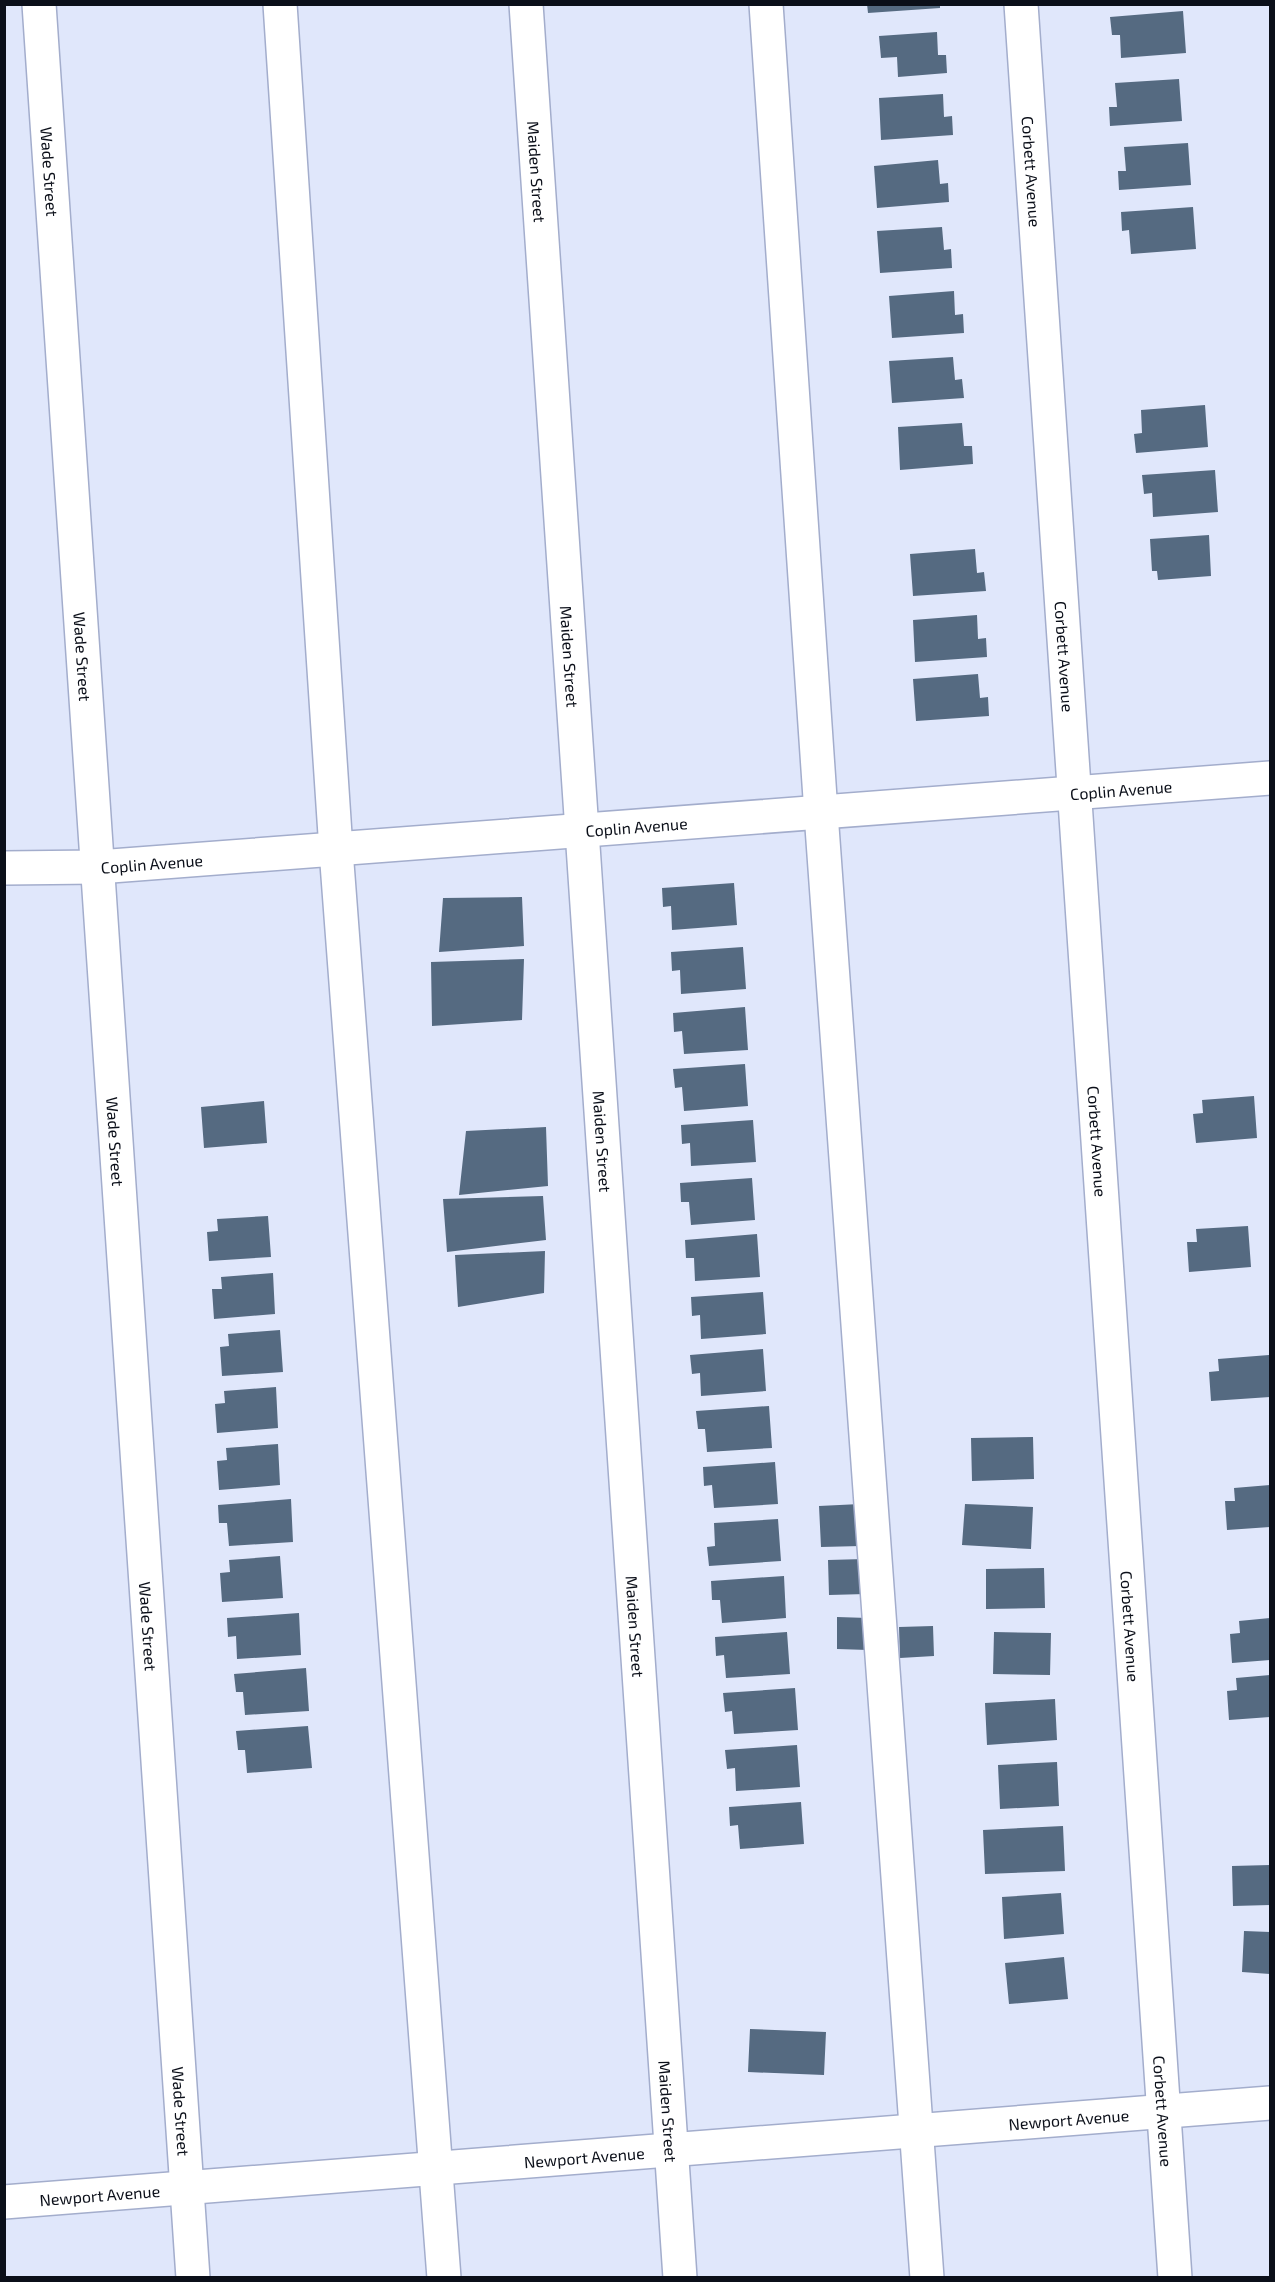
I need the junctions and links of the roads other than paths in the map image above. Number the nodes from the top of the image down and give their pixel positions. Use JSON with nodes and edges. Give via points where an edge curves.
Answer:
{"nodes":[{"id":1,"x":39,"y":4,"type":"edge"},
{"id":2,"x":280,"y":4,"type":"edge"},
{"id":3,"x":526,"y":4,"type":"edge"},
{"id":4,"x":766,"y":4,"type":"edge"},
{"id":5,"x":1021,"y":4,"type":"edge"},
{"id":6,"x":1270,"y":778,"type":"edge"},
{"id":7,"x":1074,"y":794,"type":"junction"},
{"id":8,"x":821,"y":813,"type":"junction"},
{"id":9,"x":582,"y":831,"type":"junction"},
{"id":10,"x":336,"y":850,"type":"junction"},
{"id":11,"x":98,"y":867,"type":"junction"},
{"id":12,"x":4,"y":868,"type":"edge"},
{"id":13,"x":1270,"y":2103,"type":"edge"},
{"id":14,"x":1164,"y":2112,"type":"junction"},
{"id":15,"x":918,"y":2131,"type":"junction"},
{"id":16,"x":671,"y":2150,"type":"junction"},
{"id":17,"x":437,"y":2169,"type":"junction"},
{"id":18,"x":187,"y":2188,"type":"junction"},
{"id":19,"x":4,"y":2202,"type":"edge"},
{"id":20,"x":193,"y":2277,"type":"edge"},
{"id":21,"x":444,"y":2277,"type":"edge"},
{"id":22,"x":680,"y":2277,"type":"edge"},
{"id":23,"x":927,"y":2277,"type":"edge"},
{"id":24,"x":1175,"y":2277,"type":"edge"}],
"edges":[{"from":1,"to":11,"type":"street","name":"Wade Street"},
{"from":2,"to":10,"type":"street"},
{"from":3,"to":9,"type":"street","name":"Maiden Street"},
{"from":4,"to":8,"type":"street"},
{"from":5,"to":7,"type":"street","name":"Corbett Avenue"},
{"from":6,"to":7,"type":"street","name":"Coplin Avenue"},
{"from":7,"to":8,"type":"street","name":"Coplin Avenue"},
{"from":7,"to":14,"type":"street","name":"Corbett Avenue"},
{"from":8,"to":9,"type":"street","name":"Coplin Avenue"},
{"from":8,"to":15,"type":"street"},
{"from":9,"to":10,"type":"street","name":"Coplin Avenue"},
{"from":9,"to":16,"type":"street","name":"Maiden Street"},
{"from":10,"to":11,"type":"street","name":"Coplin Avenue"},
{"from":10,"to":17,"type":"street"},
{"from":11,"to":12,"type":"street","name":"Coplin Avenue"},
{"from":11,"to":18,"type":"street","name":"Wade Street"},
{"from":13,"to":14,"type":"street","name":"Newport Avenue"},
{"from":14,"to":15,"type":"street","name":"Newport Avenue"},
{"from":14,"to":24,"type":"street","name":"Corbett Avenue"},
{"from":15,"to":16,"type":"street","name":"Newport Avenue"},
{"from":15,"to":23,"type":"street"},
{"from":16,"to":17,"type":"street","name":"Newport Avenue"},
{"from":16,"to":22,"type":"street","name":"Maiden Street"},
{"from":17,"to":18,"type":"street","name":"Newport Avenue"},
{"from":17,"to":21,"type":"street"},
{"from":18,"to":19,"type":"street","name":"Newport Avenue"},
{"from":18,"to":20,"type":"street","name":"Wade Street"}]}
